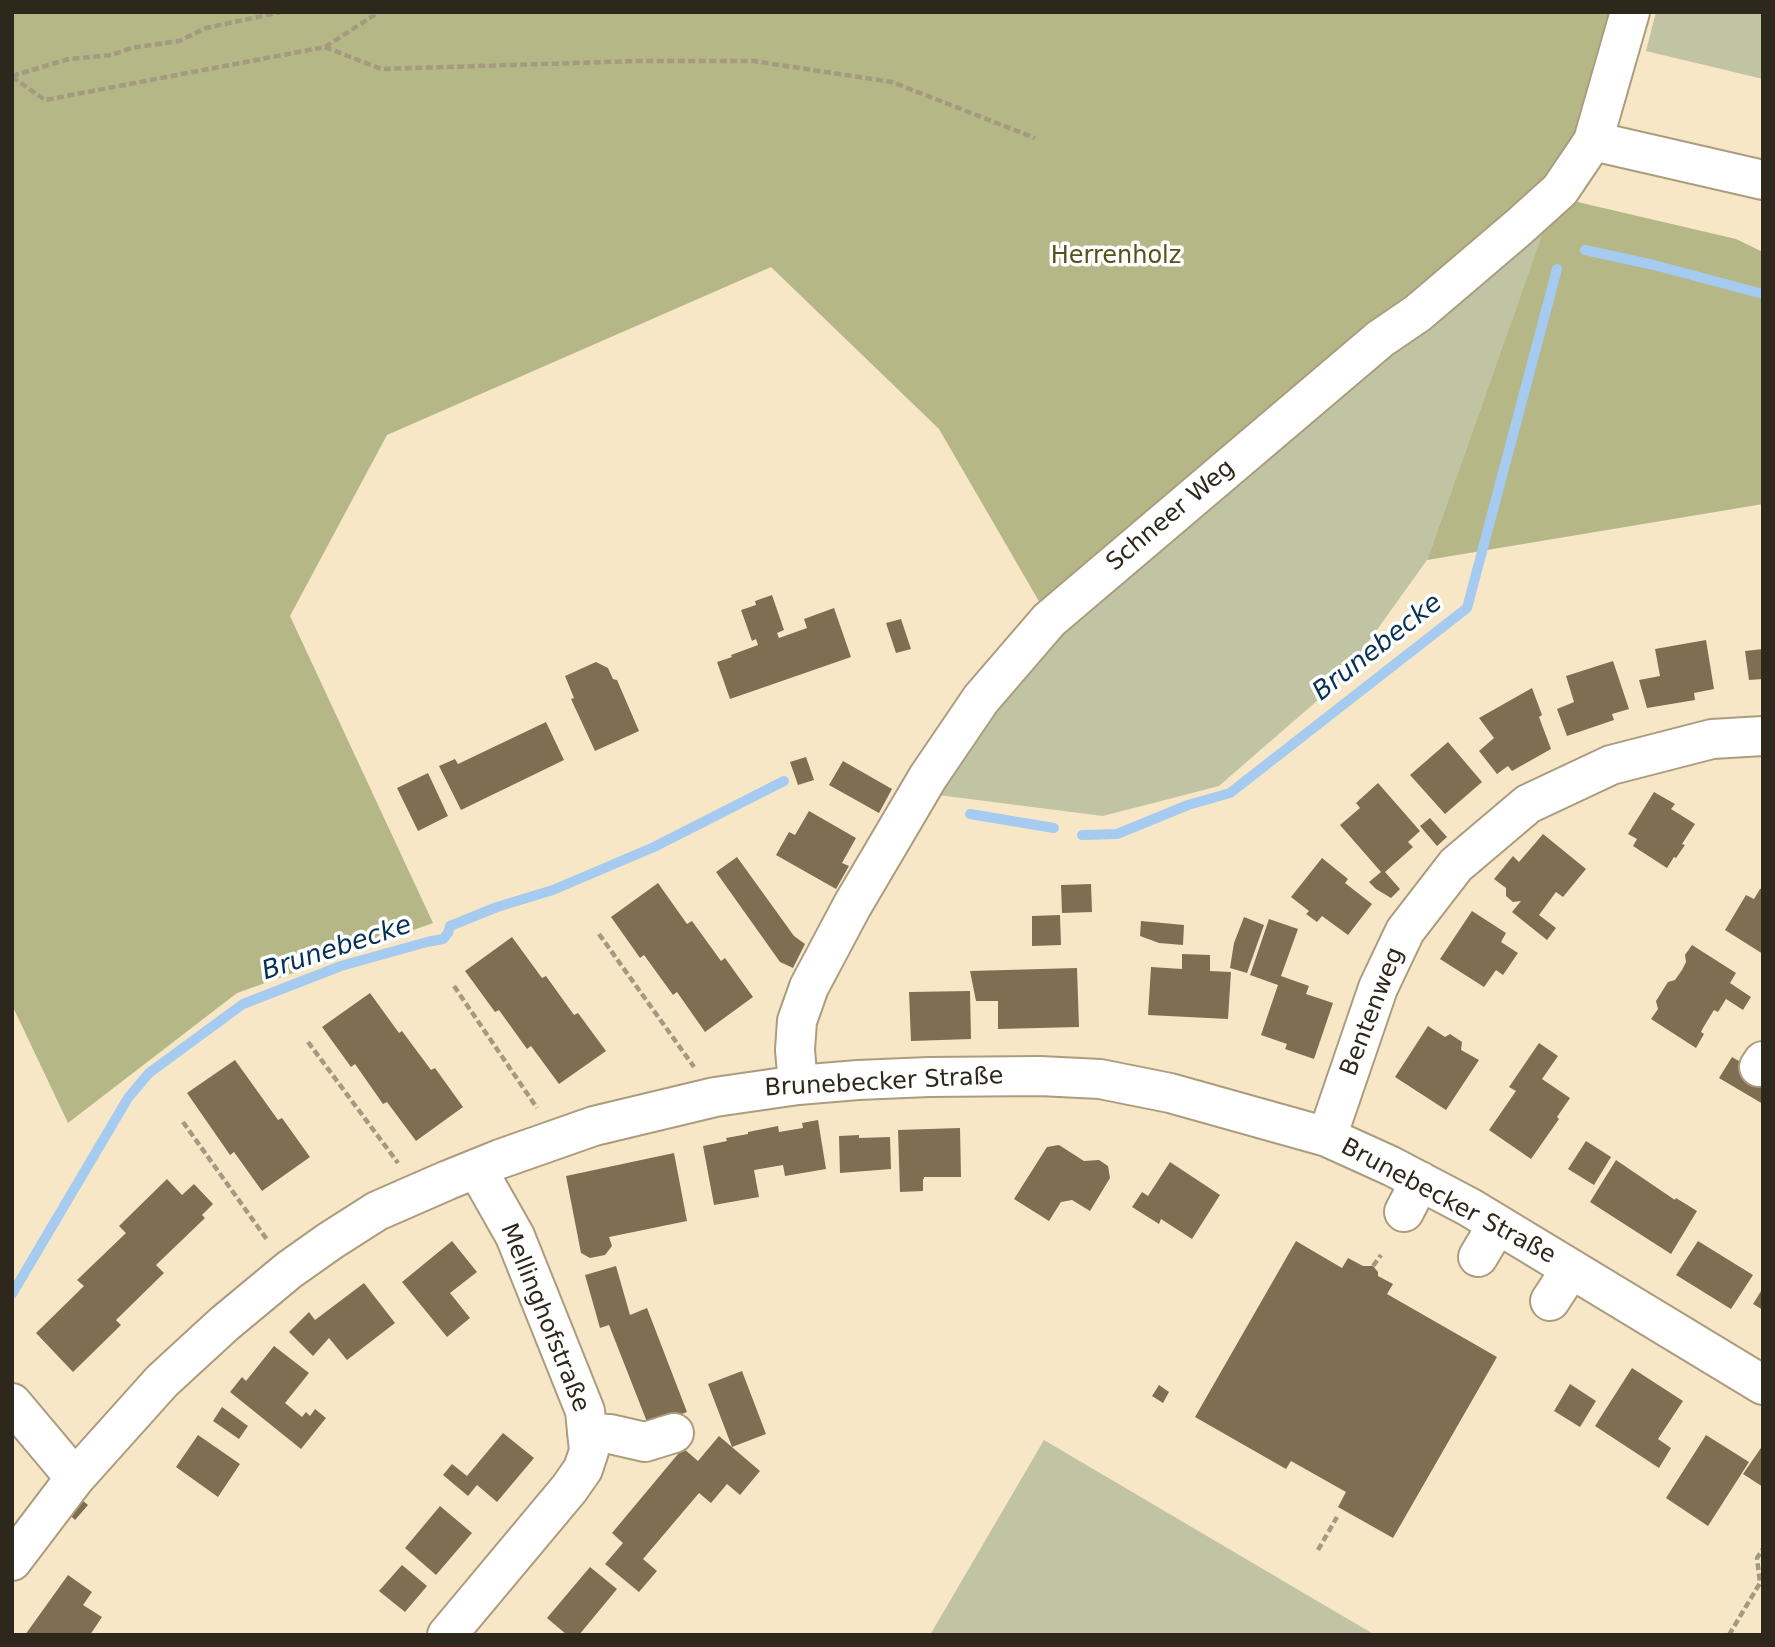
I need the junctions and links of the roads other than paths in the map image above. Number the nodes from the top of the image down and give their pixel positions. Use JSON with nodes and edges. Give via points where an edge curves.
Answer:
{"nodes":[{"id":1,"x":1630,"y":12,"type":"edge"},
{"id":2,"x":1593,"y":141,"type":"junction"},
{"id":3,"x":1763,"y":180,"type":"edge"},
{"id":4,"x":1763,"y":736,"type":"edge"},
{"id":5,"x":798,"y":1085,"type":"junction"},
{"id":6,"x":1327,"y":1137,"type":"junction"},
{"id":7,"x":477,"y":1169,"type":"junction"},
{"id":8,"x":1570,"y":1269,"type":"junction"},
{"id":9,"x":1550,"y":1301,"type":"dead end"},
{"id":10,"x":1763,"y":1385,"type":"edge"},
{"id":11,"x":12,"y":1403,"type":"edge"},
{"id":12,"x":587,"y":1433,"type":"junction"},
{"id":13,"x":674,"y":1433,"type":"dead end"},
{"id":14,"x":75,"y":1478,"type":"junction"},
{"id":15,"x":12,"y":1561,"type":"edge"},
{"id":16,"x":447,"y":1635,"type":"edge"}],
"edges":[{"from":1,"to":2,"type":"street","name":"Schneer Weg"},
{"from":2,"to":3,"type":"street"},
{"from":2,"to":5,"type":"street","name":"Schneer Weg","via":[[1560,190],[1049,620],[981,699],[928,777],[809,987],[797,1021]]},
{"from":4,"to":6,"type":"street","name":"Bentenweg","via":[[1712,739],[1611,765],[1528,804],[1456,865],[1405,931],[1394,954]]},
{"from":5,"to":6,"type":"street","name":"Brunebecker Straße","via":[[929,1077],[1100,1079],[1170,1093]]},
{"from":5,"to":7,"type":"street","name":"Brunebecker Straße","via":[[715,1097],[594,1126]]},
{"from":6,"to":8,"type":"street","name":"Brunebecker Straße","via":[[1391,1166],[1412,1197],[1469,1207],[1487,1241]]},
{"from":7,"to":12,"type":"street","name":"Mellinghofstraße","via":[[515,1236],[585,1411]]},
{"from":7,"to":14,"type":"street","name":"Brunebecker Straße","via":[[377,1211],[289,1270],[162,1381]]},
{"from":8,"to":9,"type":"street"},
{"from":8,"to":10,"type":"street","name":"Brunebecker Straße"},
{"from":11,"to":14,"type":"street"},
{"from":12,"to":13,"type":"street","via":[[645,1442]]},
{"from":12,"to":16,"type":"street","name":"Mellinghofstraße","via":[[589,1451],[583,1469]]},
{"from":14,"to":15,"type":"street","name":"Brunebecker Straße"}]}
